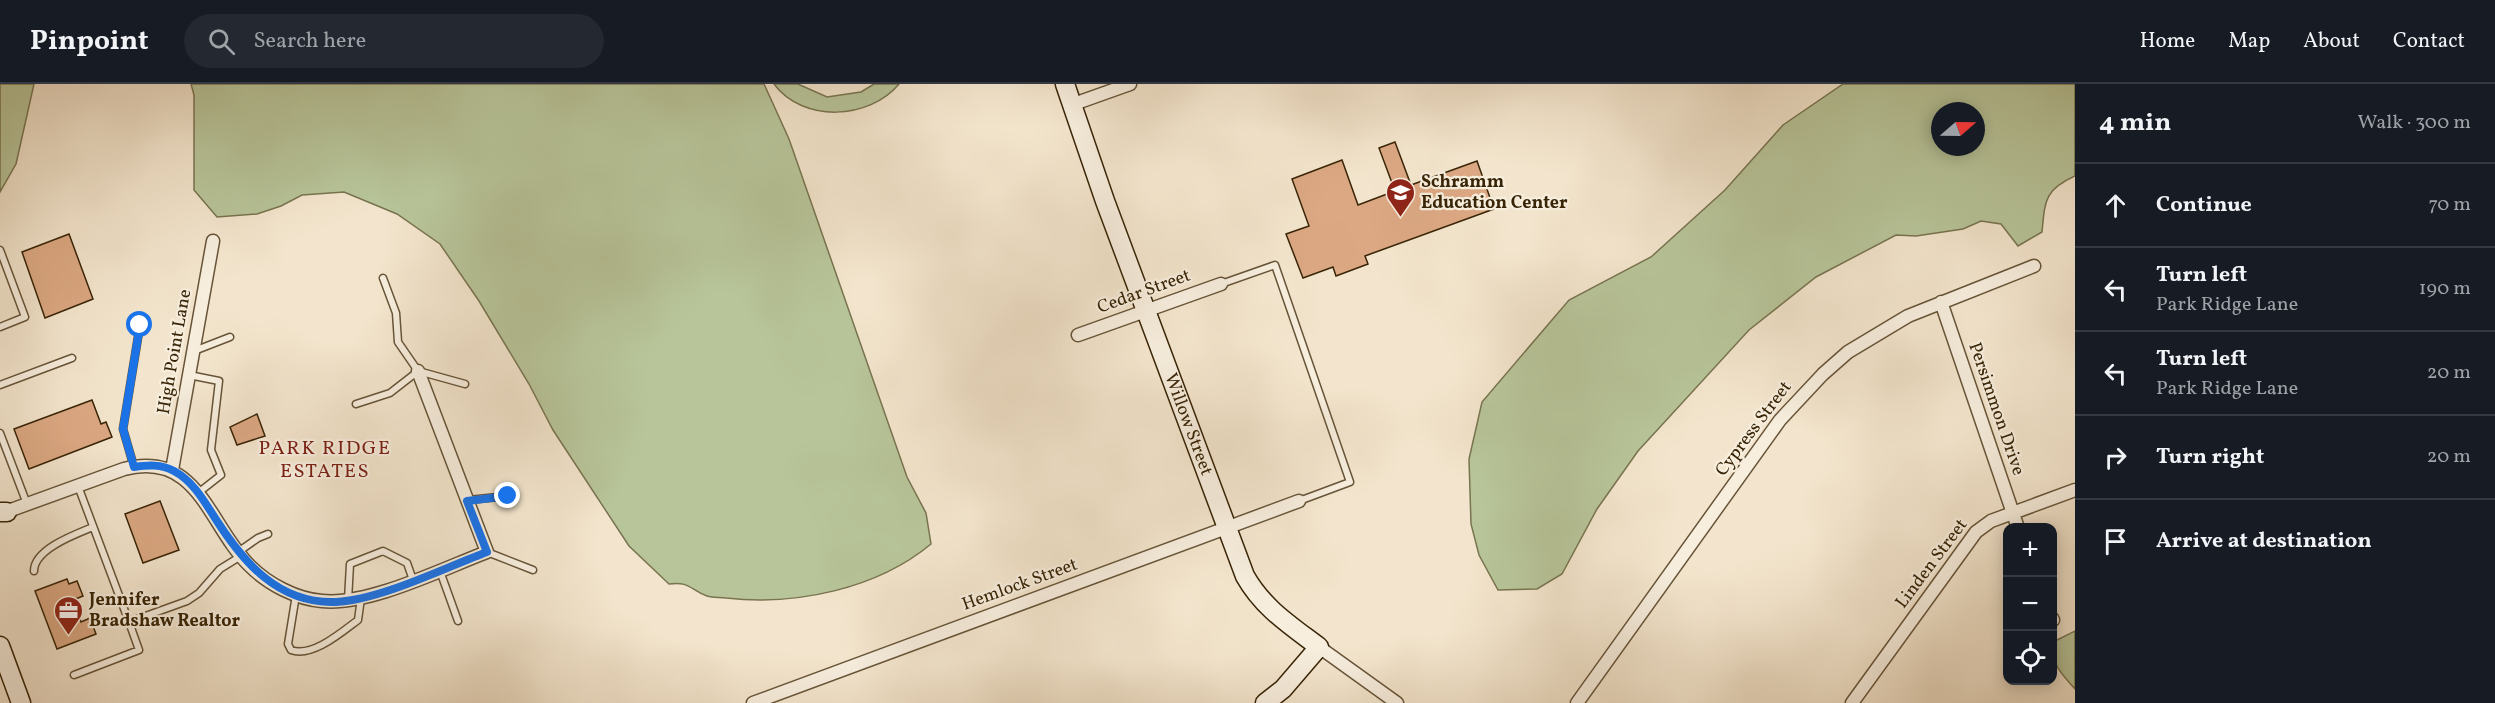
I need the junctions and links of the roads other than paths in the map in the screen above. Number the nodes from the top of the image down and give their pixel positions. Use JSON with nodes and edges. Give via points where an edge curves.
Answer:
{"nodes":[{"id":1,"x":1065,"y":84,"type":"edge"},
{"id":2,"x":1130,"y":84,"type":"edge"},
{"id":3,"x":1071,"y":105,"type":"junction"},
{"id":4,"x":213,"y":241,"type":"dead end"},
{"id":5,"x":0,"y":250,"type":"edge"},
{"id":6,"x":2034,"y":266,"type":"dead end"},
{"id":7,"x":384,"y":278,"type":"dead end"},
{"id":8,"x":1221,"y":284,"type":"joint"},
{"id":9,"x":1941,"y":302,"type":"junction"},
{"id":10,"x":1146,"y":311,"type":"junction"},
{"id":11,"x":140,"y":325,"type":"dead end"},
{"id":12,"x":0,"y":327,"type":"edge"},
{"id":13,"x":1078,"y":335,"type":"dead end"},
{"id":14,"x":230,"y":337,"type":"dead end"},
{"id":15,"x":193,"y":351,"type":"junction"},
{"id":16,"x":72,"y":358,"type":"dead end"},
{"id":17,"x":418,"y":371,"type":"junction"},
{"id":18,"x":189,"y":375,"type":"junction"},
{"id":19,"x":465,"y":384,"type":"dead end"},
{"id":20,"x":0,"y":385,"type":"edge"},
{"id":21,"x":356,"y":404,"type":"dead end"},
{"id":22,"x":0,"y":433,"type":"edge"},
{"id":23,"x":134,"y":467,"type":"junction"},
{"id":24,"x":172,"y":470,"type":"junction"},
{"id":25,"x":78,"y":486,"type":"junction"},
{"id":26,"x":2075,"y":490,"type":"edge"},
{"id":27,"x":198,"y":493,"type":"junction"},
{"id":28,"x":508,"y":496,"type":"dead end"},
{"id":29,"x":467,"y":501,"type":"junction"},
{"id":30,"x":1299,"y":501,"type":"joint"},
{"id":31,"x":27,"y":505,"type":"junction"},
{"id":32,"x":2,"y":513,"type":"edge"},
{"id":33,"x":2013,"y":513,"type":"junction"},
{"id":34,"x":2016,"y":523,"type":"edge"},
{"id":35,"x":93,"y":527,"type":"junction"},
{"id":36,"x":1227,"y":528,"type":"junction"},
{"id":37,"x":268,"y":534,"type":"dead end"},
{"id":38,"x":487,"y":552,"type":"junction"},
{"id":39,"x":240,"y":554,"type":"junction"},
{"id":40,"x":34,"y":570,"type":"dead end"},
{"id":41,"x":440,"y":570,"type":"junction"},
{"id":42,"x":533,"y":570,"type":"dead end"},
{"id":43,"x":413,"y":580,"type":"junction"},
{"id":44,"x":296,"y":594,"type":"junction"},
{"id":45,"x":361,"y":598,"type":"junction"},
{"id":46,"x":348,"y":601,"type":"junction"},
{"id":47,"x":458,"y":621,"type":"dead end"},
{"id":48,"x":129,"y":622,"type":"junction"},
{"id":49,"x":0,"y":646,"type":"edge"},
{"id":50,"x":1319,"y":647,"type":"junction"},
{"id":51,"x":74,"y":675,"type":"dead end"},
{"id":52,"x":21,"y":703,"type":"edge"},
{"id":53,"x":753,"y":703,"type":"edge"},
{"id":54,"x":1265,"y":703,"type":"edge"},
{"id":55,"x":1397,"y":703,"type":"edge"},
{"id":56,"x":1577,"y":703,"type":"edge"},
{"id":57,"x":1852,"y":703,"type":"edge"}],
"edges":[{"from":1,"to":3,"type":"street","name":"Willow Street"},
{"from":2,"to":3,"type":"street"},
{"from":3,"to":10,"type":"street","name":"Willow Street"},
{"from":4,"to":15,"type":"street","name":"High Point Lane"},
{"from":5,"to":12,"type":"lane","via":[[25,317]]},
{"from":6,"to":9,"type":"street","name":"Cypress Street"},
{"from":7,"to":17,"type":"lane","via":[[396,313],[398,342]]},
{"from":8,"to":10,"type":"street","name":"Cedar Street"},
{"from":8,"to":30,"type":"lane","via":[[1275,265],[1350,482]]},
{"from":9,"to":33,"type":"street","name":"Persimmon Drive"},
{"from":9,"to":56,"type":"street","name":"Cypress Street","via":[[1908,316],[1848,352],[1795,402]]},
{"from":10,"to":13,"type":"street","name":"Cedar Street"},
{"from":10,"to":36,"type":"street","name":"Willow Street"},
{"from":11,"to":23,"type":"lane","via":[[123,429]]},
{"from":14,"to":15,"type":"lane"},
{"from":15,"to":18,"type":"street","name":"High Point Lane"},
{"from":16,"to":20,"type":"lane"},
{"from":17,"to":19,"type":"lane"},
{"from":17,"to":21,"type":"lane","via":[[390,393]]},
{"from":17,"to":29,"type":"street"},
{"from":18,"to":24,"type":"street","name":"High Point Lane"},
{"from":18,"to":27,"type":"lane","via":[[219,381],[211,450],[221,475]]},
{"from":22,"to":31,"type":"lane"},
{"from":23,"to":24,"type":"street","via":[[154,465]]},
{"from":23,"to":25,"type":"street"},
{"from":24,"to":27,"type":"street"},
{"from":25,"to":31,"type":"street"},
{"from":25,"to":35,"type":"lane"},
{"from":26,"to":33,"type":"street","name":"Linden Street"},
{"from":27,"to":39,"type":"street"},
{"from":28,"to":29,"type":"lane"},
{"from":29,"to":38,"type":"street"},
{"from":30,"to":36,"type":"street","name":"Hemlock Street"},
{"from":31,"to":32,"type":"street"},
{"from":33,"to":34,"type":"street","name":"Persimmon Drive"},
{"from":33,"to":57,"type":"street","name":"Linden Street","via":[[1976,532]]},
{"from":35,"to":40,"type":"lane","via":[[42,554]]},
{"from":35,"to":48,"type":"lane"},
{"from":36,"to":50,"type":"street","name":"Willow Street","via":[[1255,594],[1273,613]]},
{"from":36,"to":53,"type":"street","name":"Hemlock Street"},
{"from":37,"to":39,"type":"lane"},
{"from":38,"to":41,"type":"street"},
{"from":38,"to":42,"type":"lane"},
{"from":39,"to":44,"type":"street","via":[[260,575]]},
{"from":39,"to":48,"type":"lane","via":[[188,601]]},
{"from":41,"to":43,"type":"street"},
{"from":41,"to":47,"type":"lane"},
{"from":43,"to":45,"type":"street"},
{"from":43,"to":46,"type":"lane","via":[[407,563],[384,551],[350,564]]},
{"from":44,"to":45,"type":"lane","via":[[288,644],[297,652],[328,643],[358,620]]},
{"from":44,"to":46,"type":"street","via":[[320,601]]},
{"from":45,"to":46,"type":"street"},
{"from":48,"to":51,"type":"lane","via":[[139,650]]},
{"from":49,"to":52,"type":"street"},
{"from":50,"to":54,"type":"street"},
{"from":50,"to":55,"type":"street","name":"Willow Street"}]}
